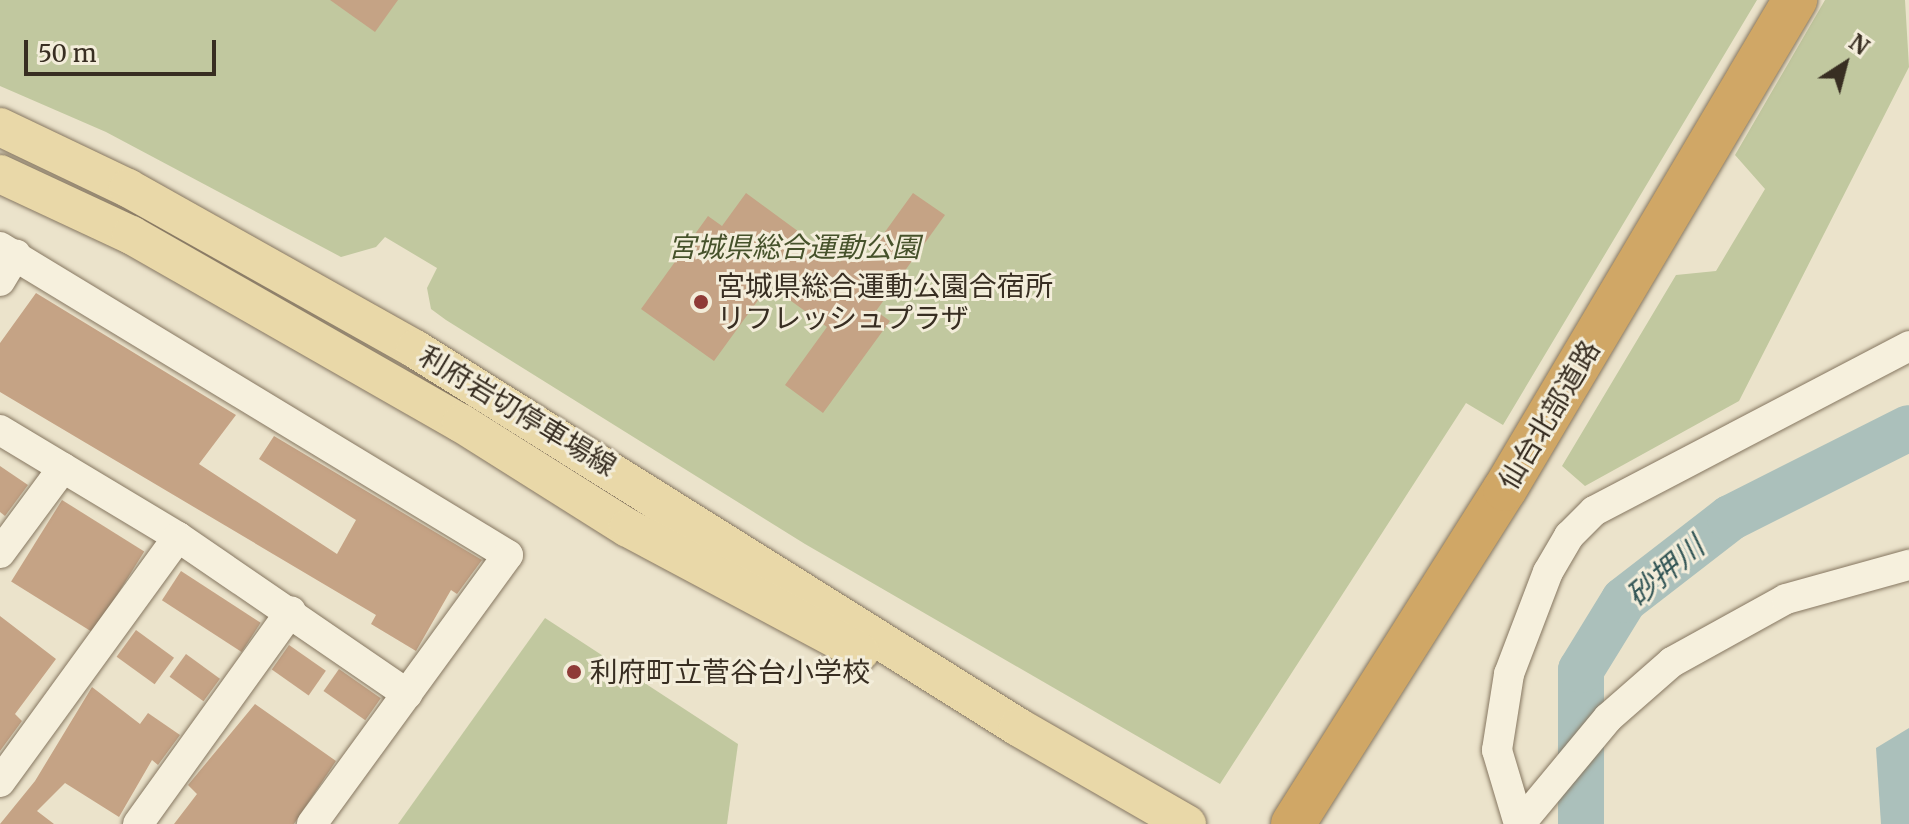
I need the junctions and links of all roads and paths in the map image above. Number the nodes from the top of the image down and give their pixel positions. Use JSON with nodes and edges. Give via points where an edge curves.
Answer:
{"nodes":[{"id":1,"x":1795,"y":0,"type":"edge"},
{"id":2,"x":0,"y":127,"type":"edge"},
{"id":3,"x":0,"y":174,"type":"edge"},
{"id":4,"x":8,"y":250,"type":"edge"},
{"id":5,"x":0,"y":281,"type":"edge"},
{"id":6,"x":1909,"y":346,"type":"edge"},
{"id":7,"x":0,"y":430,"type":"edge"},
{"id":8,"x":63,"y":468,"type":"junction"},
{"id":9,"x":178,"y":537,"type":"junction"},
{"id":10,"x":0,"y":553,"type":"edge"},
{"id":11,"x":1909,"y":565,"type":"edge"},
{"id":12,"x":291,"y":611,"type":"junction"},
{"id":13,"x":407,"y":694,"type":"junction"},
{"id":14,"x":1018,"y":727,"type":"junction"},
{"id":15,"x":0,"y":782,"type":"edge"},
{"id":16,"x":1525,"y":817,"type":"edge"},
{"id":17,"x":1181,"y":820,"type":"edge"},
{"id":18,"x":138,"y":824,"type":"edge"},
{"id":19,"x":312,"y":824,"type":"edge"},
{"id":20,"x":1293,"y":824,"type":"edge"}],
"edges":[{"from":1,"to":20,"type":"highway","name":"仙台北部道路","via":[[1606,322]]},
{"from":2,"to":14,"type":"main road","name":"利府岩切停車場線","via":[[128,188],[415,349]]},
{"from":3,"to":14,"type":"main road","name":"利府岩切停車場線","via":[[131,235],[461,423],[642,535],[927,688]]},
{"from":4,"to":5,"type":"street"},
{"from":4,"to":13,"type":"street","via":[[508,555]]},
{"from":6,"to":16,"type":"street","via":[[1594,511],[1569,536],[1548,572],[1509,674],[1497,750]]},
{"from":7,"to":8,"type":"street"},
{"from":8,"to":9,"type":"street"},
{"from":8,"to":10,"type":"street"},
{"from":9,"to":12,"type":"street"},
{"from":9,"to":15,"type":"street"},
{"from":11,"to":16,"type":"street","via":[[1828,583],[1747,617],[1672,662],[1608,718]]},
{"from":12,"to":13,"type":"street"},
{"from":12,"to":18,"type":"street"},
{"from":13,"to":19,"type":"street"},
{"from":14,"to":17,"type":"main road","name":"利府岩切停車場線"}]}
